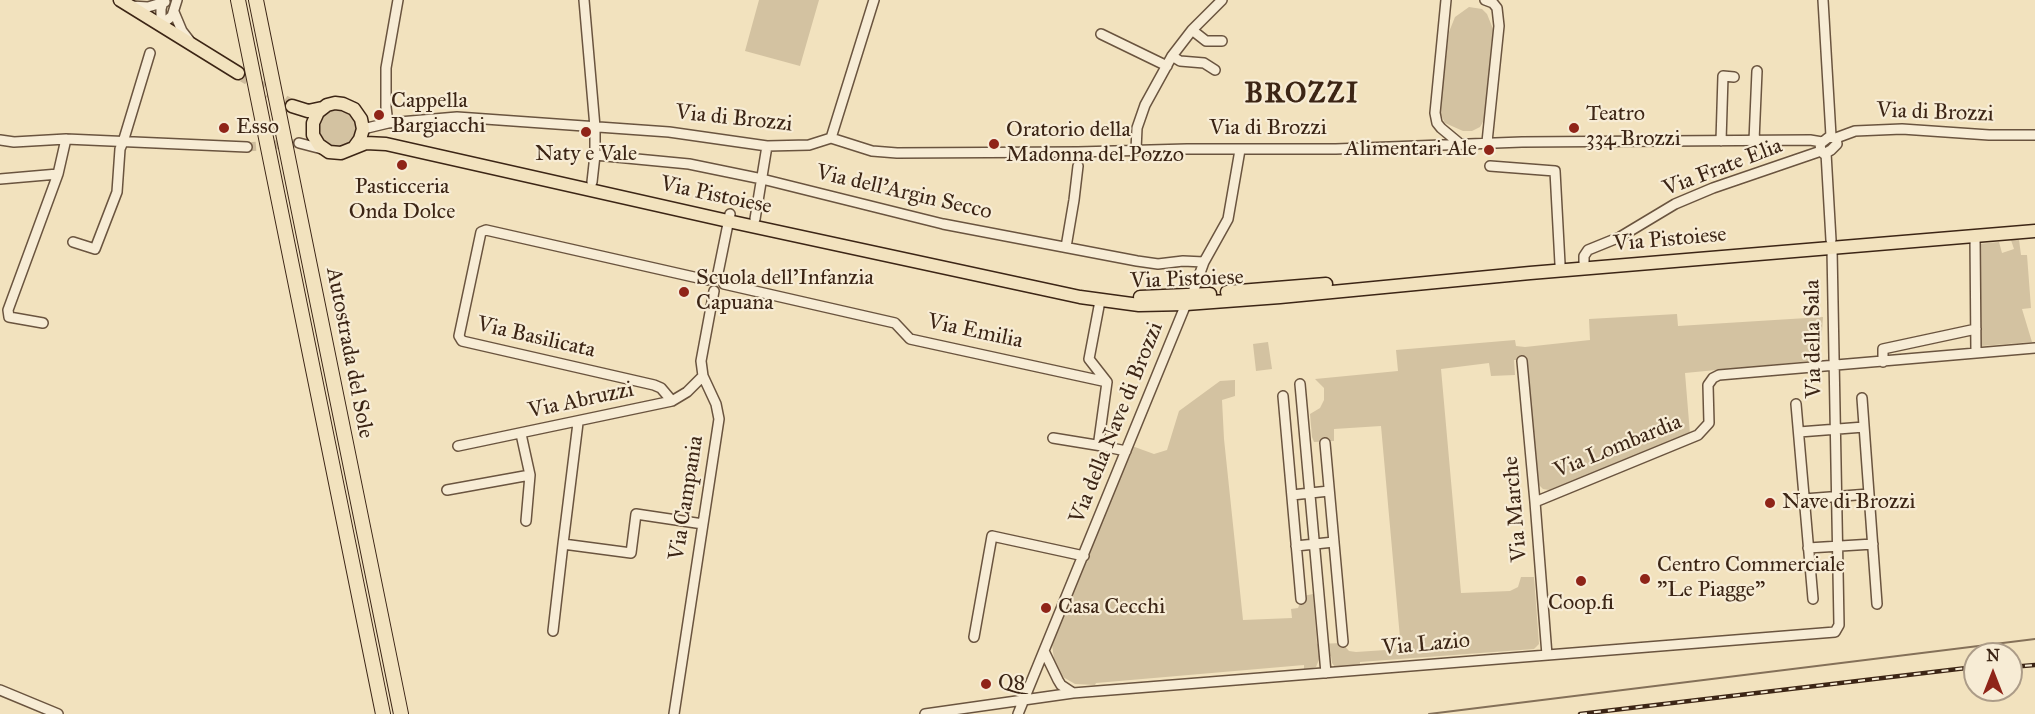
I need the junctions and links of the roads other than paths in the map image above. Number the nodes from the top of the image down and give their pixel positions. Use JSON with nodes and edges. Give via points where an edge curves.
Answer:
{"nodes":[{"id":1,"x":177,"y":0,"type":"edge"},
{"id":2,"x":238,"y":0,"type":"edge"},
{"id":3,"x":256,"y":0,"type":"edge"},
{"id":4,"x":398,"y":0,"type":"edge"},
{"id":5,"x":584,"y":0,"type":"edge"},
{"id":6,"x":874,"y":0,"type":"edge"},
{"id":7,"x":1222,"y":0,"type":"edge"},
{"id":8,"x":1446,"y":0,"type":"edge"},
{"id":9,"x":1485,"y":0,"type":"edge"},
{"id":10,"x":1823,"y":0,"type":"edge"},
{"id":11,"x":160,"y":2,"type":"edge"},
{"id":12,"x":125,"y":3,"type":"edge"},
{"id":13,"x":174,"y":12,"type":"junction"},
{"id":14,"x":161,"y":25,"type":"junction"},
{"id":15,"x":1192,"y":30,"type":"junction"},
{"id":16,"x":1101,"y":34,"type":"dead end"},
{"id":17,"x":1222,"y":40,"type":"dead end"},
{"id":18,"x":195,"y":46,"type":"junction"},
{"id":19,"x":150,"y":53,"type":"dead end"},
{"id":20,"x":1172,"y":56,"type":"junction"},
{"id":21,"x":1167,"y":66,"type":"junction"},
{"id":22,"x":1215,"y":70,"type":"dead end"},
{"id":23,"x":1757,"y":71,"type":"dead end"},
{"id":24,"x":238,"y":73,"type":"tunnel mouth"},
{"id":25,"x":1734,"y":77,"type":"dead end"},
{"id":26,"x":323,"y":107,"type":"junction"},
{"id":27,"x":388,"y":123,"type":"junction"},
{"id":28,"x":362,"y":124,"type":"junction"},
{"id":29,"x":312,"y":126,"type":"junction"},
{"id":30,"x":595,"y":127,"type":"junction"},
{"id":31,"x":2035,"y":135,"type":"edge"},
{"id":32,"x":1833,"y":137,"type":"junction"},
{"id":33,"x":831,"y":138,"type":"junction"},
{"id":34,"x":66,"y":139,"type":"junction"},
{"id":35,"x":0,"y":140,"type":"edge"},
{"id":36,"x":1721,"y":141,"type":"junction"},
{"id":37,"x":1754,"y":141,"type":"junction"},
{"id":38,"x":123,"y":142,"type":"junction"},
{"id":39,"x":1487,"y":142,"type":"junction"},
{"id":40,"x":1459,"y":143,"type":"junction"},
{"id":41,"x":355,"y":146,"type":"junction"},
{"id":42,"x":767,"y":146,"type":"junction"},
{"id":43,"x":247,"y":147,"type":"tunnel mouth"},
{"id":44,"x":1823,"y":149,"type":"junction"},
{"id":45,"x":1136,"y":150,"type":"junction"},
{"id":46,"x":1240,"y":150,"type":"junction"},
{"id":47,"x":326,"y":151,"type":"junction"},
{"id":48,"x":595,"y":155,"type":"junction"},
{"id":49,"x":1078,"y":159,"type":"junction"},
{"id":50,"x":1490,"y":166,"type":"dead end"},
{"id":51,"x":58,"y":174,"type":"junction"},
{"id":52,"x":0,"y":179,"type":"edge"},
{"id":53,"x":762,"y":179,"type":"junction"},
{"id":54,"x":592,"y":182,"type":"junction"},
{"id":55,"x":729,"y":218,"type":"junction"},
{"id":56,"x":755,"y":219,"type":"junction"},
{"id":57,"x":2035,"y":224,"type":"edge"},
{"id":58,"x":2035,"y":231,"type":"edge"},
{"id":59,"x":1975,"y":236,"type":"junction"},
{"id":60,"x":74,"y":242,"type":"dead end"},
{"id":61,"x":1831,"y":244,"type":"junction"},
{"id":62,"x":1066,"y":247,"type":"junction"},
{"id":63,"x":1204,"y":262,"type":"junction"},
{"id":64,"x":1584,"y":262,"type":"junction"},
{"id":65,"x":1560,"y":264,"type":"junction"},
{"id":66,"x":718,"y":273,"type":"junction"},
{"id":67,"x":707,"y":280,"type":"junction"},
{"id":68,"x":724,"y":284,"type":"junction"},
{"id":69,"x":714,"y":291,"type":"junction"},
{"id":70,"x":1189,"y":299,"type":"junction"},
{"id":71,"x":1100,"y":301,"type":"junction"},
{"id":72,"x":44,"y":323,"type":"dead end"},
{"id":73,"x":1976,"y":329,"type":"junction"},
{"id":74,"x":2035,"y":348,"type":"edge"},
{"id":75,"x":1976,"y":353,"type":"junction"},
{"id":76,"x":1522,"y":361,"type":"dead end"},
{"id":77,"x":1883,"y":362,"type":"junction"},
{"id":78,"x":1833,"y":366,"type":"junction"},
{"id":79,"x":703,"y":376,"type":"junction"},
{"id":80,"x":1107,"y":382,"type":"junction"},
{"id":81,"x":1300,"y":384,"type":"dead end"},
{"id":82,"x":1283,"y":396,"type":"dead end"},
{"id":83,"x":1862,"y":398,"type":"dead end"},
{"id":84,"x":672,"y":401,"type":"junction"},
{"id":85,"x":1797,"y":404,"type":"dead end"},
{"id":86,"x":578,"y":423,"type":"junction"},
{"id":87,"x":1864,"y":427,"type":"junction"},
{"id":88,"x":1835,"y":430,"type":"junction"},
{"id":89,"x":1799,"y":432,"type":"junction"},
{"id":90,"x":521,"y":434,"type":"junction"},
{"id":91,"x":1053,"y":438,"type":"dead end"},
{"id":92,"x":1325,"y":442,"type":"dead end"},
{"id":93,"x":1305,"y":444,"type":"junction"},
{"id":94,"x":458,"y":446,"type":"dead end"},
{"id":95,"x":1102,"y":446,"type":"junction"},
{"id":96,"x":1287,"y":446,"type":"junction"},
{"id":97,"x":1126,"y":451,"type":"junction"},
{"id":98,"x":530,"y":475,"type":"junction"},
{"id":99,"x":447,"y":490,"type":"dead end"},
{"id":100,"x":1329,"y":492,"type":"junction"},
{"id":101,"x":1310,"y":493,"type":"junction"},
{"id":102,"x":1869,"y":494,"type":"junction"},
{"id":103,"x":1292,"y":495,"type":"junction"},
{"id":104,"x":1836,"y":496,"type":"junction"},
{"id":105,"x":1804,"y":499,"type":"junction"},
{"id":106,"x":1535,"y":502,"type":"junction"},
{"id":107,"x":526,"y":521,"type":"dead end"},
{"id":108,"x":703,"y":524,"type":"junction"},
{"id":109,"x":1334,"y":542,"type":"junction"},
{"id":110,"x":563,"y":544,"type":"junction"},
{"id":111,"x":1314,"y":544,"type":"junction"},
{"id":112,"x":1873,"y":544,"type":"junction"},
{"id":113,"x":1296,"y":546,"type":"junction"},
{"id":114,"x":1838,"y":546,"type":"junction"},
{"id":115,"x":1808,"y":548,"type":"junction"},
{"id":116,"x":1084,"y":556,"type":"junction"},
{"id":117,"x":1338,"y":590,"type":"junction"},
{"id":118,"x":1319,"y":591,"type":"junction"},
{"id":119,"x":1301,"y":599,"type":"dead end"},
{"id":120,"x":1813,"y":599,"type":"dead end"},
{"id":121,"x":1877,"y":604,"type":"dead end"},
{"id":122,"x":553,"y":631,"type":"dead end"},
{"id":123,"x":1830,"y":633,"type":"joint"},
{"id":124,"x":974,"y":637,"type":"dead end"},
{"id":125,"x":1343,"y":642,"type":"dead end"},
{"id":126,"x":1044,"y":651,"type":"junction"},
{"id":127,"x":1547,"y":655,"type":"junction"},
{"id":128,"x":1326,"y":673,"type":"junction"},
{"id":129,"x":0,"y":690,"type":"edge"},
{"id":130,"x":1073,"y":693,"type":"junction"},
{"id":131,"x":1025,"y":700,"type":"junction"},
{"id":132,"x":58,"y":714,"type":"edge"},
{"id":133,"x":383,"y":714,"type":"edge"},
{"id":134,"x":401,"y":714,"type":"edge"},
{"id":135,"x":674,"y":714,"type":"edge"},
{"id":136,"x":925,"y":714,"type":"edge"},
{"id":137,"x":1018,"y":714,"type":"edge"}],
"edges":[{"from":1,"to":13,"type":"street"},
{"from":2,"to":133,"type":"highway","name":"Autostrada del Sole"},
{"from":3,"to":134,"type":"highway","name":"Autostrada del Sole"},
{"from":4,"to":27,"type":"street","via":[[386,68]]},
{"from":5,"to":30,"type":"street"},
{"from":6,"to":33,"type":"street"},
{"from":7,"to":15,"type":"street"},
{"from":8,"to":40,"type":"street","via":[[1436,113],[1437,123]]},
{"from":9,"to":39,"type":"street","via":[[1497,8],[1499,26]]},
{"from":10,"to":32,"type":"street"},
{"from":11,"to":12,"type":"street","via":[[148,7]]},
{"from":11,"to":14,"type":"street"},
{"from":12,"to":14,"type":"main road"},
{"from":13,"to":14,"type":"street"},
{"from":13,"to":18,"type":"street","via":[[184,36]]},
{"from":14,"to":18,"type":"main road"},
{"from":15,"to":17,"type":"street","via":[[1206,41]]},
{"from":15,"to":20,"type":"street"},
{"from":16,"to":21,"type":"street"},
{"from":18,"to":24,"type":"main road"},
{"from":19,"to":38,"type":"street"},
{"from":20,"to":21,"type":"street"},
{"from":20,"to":22,"type":"street","via":[[1180,61],[1204,63]]},
{"from":21,"to":45,"type":"street","via":[[1142,113]]},
{"from":23,"to":37,"type":"street"},
{"from":25,"to":36,"type":"street","via":[[1723,76]]},
{"from":26,"to":28,"type":"main road","name":"Via Pistoiese","via":[[343,104],[354,109]]},
{"from":26,"to":29,"type":"main road","name":"Via Pistoiese"},
{"from":26,"to":29,"type":"main road","via":[[309,111],[292,106]]},
{"from":27,"to":28,"type":"street","name":"Via di Brozzi"},
{"from":27,"to":30,"type":"street","name":"Via di Brozzi","via":[[457,117]]},
{"from":28,"to":41,"type":"main road"},
{"from":28,"to":54,"type":"main road","name":"Via Pistoiese","via":[[381,137]]},
{"from":29,"to":47,"type":"main road","via":[[315,140]]},
{"from":29,"to":47,"type":"street","name":"Via Pistoiese","via":[[298,142]]},
{"from":30,"to":42,"type":"street","name":"Via di Brozzi","via":[[669,132]]},
{"from":30,"to":48,"type":"street"},
{"from":31,"to":32,"type":"street","name":"Via di Brozzi","via":[[1885,129],[1852,131]]},
{"from":32,"to":44,"type":"street","name":"Via di Brozzi"},
{"from":33,"to":42,"type":"street","name":"Via di Brozzi","via":[[809,145]]},
{"from":33,"to":49,"type":"street","name":"Via di Brozzi","via":[[879,152]]},
{"from":34,"to":35,"type":"street"},
{"from":34,"to":38,"type":"street"},
{"from":34,"to":51,"type":"street"},
{"from":36,"to":37,"type":"street","name":"Via di Brozzi"},
{"from":36,"to":39,"type":"street","name":"Via di Brozzi"},
{"from":37,"to":44,"type":"street","name":"Via di Brozzi","via":[[1810,140]]},
{"from":38,"to":43,"type":"street"},
{"from":38,"to":60,"type":"street","via":[[117,192],[95,249]]},
{"from":39,"to":40,"type":"street","name":"Via di Brozzi"},
{"from":40,"to":46,"type":"street","name":"Via di Brozzi"},
{"from":41,"to":47,"type":"main road","name":"Via Pistoiese","via":[[341,153]]},
{"from":41,"to":55,"type":"main road","name":"Via Pistoiese","via":[[386,144]]},
{"from":42,"to":53,"type":"street"},
{"from":44,"to":61,"type":"street","name":"Via della Sala"},
{"from":44,"to":64,"type":"street","name":"Via Frate Elia","via":[[1669,207],[1620,237],[1588,250]]},
{"from":45,"to":46,"type":"street","name":"Via di Brozzi"},
{"from":45,"to":49,"type":"street","name":"Via di Brozzi"},
{"from":46,"to":63,"type":"street","name":"Via della Nave di Brozzi","via":[[1228,219]]},
{"from":48,"to":53,"type":"street","name":"Via dell'Argin Secco","via":[[689,164]]},
{"from":48,"to":54,"type":"street"},
{"from":49,"to":62,"type":"street"},
{"from":50,"to":65,"type":"street","via":[[1555,171]]},
{"from":51,"to":52,"type":"street"},
{"from":51,"to":72,"type":"street","via":[[8,310],[9,317]]},
{"from":53,"to":56,"type":"street"},
{"from":53,"to":62,"type":"street","name":"Via dell'Argin Secco","via":[[943,224]]},
{"from":54,"to":55,"type":"main road","name":"Via Pistoiese"},
{"from":55,"to":56,"type":"main road","name":"Via Pistoiese"},
{"from":55,"to":66,"type":"street"},
{"from":55,"to":71,"type":"main road","name":"Via Pistoiese"},
{"from":56,"to":70,"type":"main road","name":"Via Pistoiese","via":[[1100,293]]},
{"from":57,"to":61,"type":"main road","name":"Via Pistoiese"},
{"from":58,"to":59,"type":"main road","name":"Via Pistoiese"},
{"from":59,"to":61,"type":"main road","name":"Via Pistoiese"},
{"from":59,"to":73,"type":"street"},
{"from":61,"to":64,"type":"main road","name":"Via Pistoiese"},
{"from":61,"to":70,"type":"main road","name":"Via Pistoiese"},
{"from":61,"to":78,"type":"street","name":"Via della Sala"},
{"from":62,"to":63,"type":"street","name":"Via dell'Argin Secco","via":[[1158,264]]},
{"from":63,"to":70,"type":"street","name":"Via della Nave di Brozzi"},
{"from":64,"to":65,"type":"main road","name":"Via Pistoiese"},
{"from":65,"to":70,"type":"main road","name":"Via Pistoiese"},
{"from":66,"to":67,"type":"street"},
{"from":66,"to":68,"type":"street"},
{"from":67,"to":69,"type":"street"},
{"from":67,"to":84,"type":"street","name":"Via Basilicata","via":[[481,232],[459,336],[462,341],[654,385]]},
{"from":68,"to":69,"type":"street"},
{"from":68,"to":80,"type":"street","name":"Via Emilia","via":[[896,323],[910,339]]},
{"from":69,"to":79,"type":"street","name":"Via Campania","via":[[701,355]]},
{"from":70,"to":71,"type":"main road","name":"Via Pistoiese","via":[[1139,305]]},
{"from":70,"to":97,"type":"street","name":"Via della Nave di Brozzi"},
{"from":71,"to":80,"type":"street","via":[[1089,358]]},
{"from":73,"to":75,"type":"street"},
{"from":73,"to":77,"type":"street","via":[[1882,349]]},
{"from":74,"to":75,"type":"street","name":"Via Lombardia"},
{"from":75,"to":77,"type":"street","name":"Via Lombardia"},
{"from":76,"to":106,"type":"street","name":"Via Marche"},
{"from":77,"to":78,"type":"street","name":"Via Lombardia"},
{"from":78,"to":88,"type":"street","name":"Via della Sala"},
{"from":78,"to":106,"type":"street","name":"Via Lombardia","via":[[1715,377],[1708,385],[1709,423],[1698,435]]},
{"from":79,"to":84,"type":"street","name":"Via Abruzzi"},
{"from":79,"to":108,"type":"street","name":"Via Campania","via":[[719,419]]},
{"from":80,"to":95,"type":"street","via":[[1098,435]]},
{"from":81,"to":93,"type":"street"},
{"from":82,"to":96,"type":"street"},
{"from":83,"to":87,"type":"street"},
{"from":84,"to":86,"type":"street","name":"Via Abruzzi"},
{"from":85,"to":89,"type":"street","name":"Via della Sala"},
{"from":86,"to":90,"type":"street","name":"Via Abruzzi"},
{"from":86,"to":110,"type":"street"},
{"from":87,"to":88,"type":"street","name":"Via della Sala"},
{"from":87,"to":102,"type":"street"},
{"from":88,"to":89,"type":"street","name":"Via della Sala"},
{"from":88,"to":104,"type":"street","name":"Via della Sala"},
{"from":89,"to":105,"type":"street","name":"Via della Sala"},
{"from":90,"to":94,"type":"street","name":"Via Abruzzi"},
{"from":90,"to":98,"type":"street"},
{"from":91,"to":95,"type":"street"},
{"from":92,"to":100,"type":"street"},
{"from":93,"to":96,"type":"street"},
{"from":93,"to":101,"type":"street"},
{"from":95,"to":97,"type":"street"},
{"from":96,"to":103,"type":"street"},
{"from":97,"to":116,"type":"street","name":"Via della Nave di Brozzi"},
{"from":98,"to":99,"type":"street"},
{"from":98,"to":107,"type":"street"},
{"from":100,"to":101,"type":"street"},
{"from":100,"to":109,"type":"street"},
{"from":101,"to":103,"type":"street"},
{"from":101,"to":111,"type":"street"},
{"from":102,"to":104,"type":"street"},
{"from":102,"to":112,"type":"street"},
{"from":103,"to":113,"type":"street"},
{"from":104,"to":105,"type":"street"},
{"from":104,"to":114,"type":"street","name":"Via della Sala"},
{"from":105,"to":115,"type":"street","name":"Via della Sala"},
{"from":106,"to":127,"type":"street","name":"Via Marche"},
{"from":108,"to":110,"type":"street","via":[[636,514],[631,553]]},
{"from":108,"to":135,"type":"street","name":"Via Campania"},
{"from":109,"to":111,"type":"street"},
{"from":109,"to":117,"type":"street"},
{"from":110,"to":122,"type":"street"},
{"from":111,"to":113,"type":"street"},
{"from":111,"to":118,"type":"street"},
{"from":112,"to":114,"type":"street"},
{"from":112,"to":121,"type":"street"},
{"from":113,"to":119,"type":"street"},
{"from":114,"to":115,"type":"street"},
{"from":114,"to":123,"type":"street","name":"Via della Sala","via":[[1839,625]]},
{"from":115,"to":120,"type":"street","name":"Via della Sala"},
{"from":116,"to":124,"type":"street","name":"Via della Nave di Brozzi","via":[[992,536]]},
{"from":116,"to":126,"type":"street","name":"Via della Nave di Brozzi"},
{"from":117,"to":118,"type":"street"},
{"from":117,"to":125,"type":"street"},
{"from":118,"to":128,"type":"street"},
{"from":123,"to":127,"type":"street","name":"Via Lazio"},
{"from":126,"to":130,"type":"street","via":[[1061,685]]},
{"from":126,"to":131,"type":"street","name":"Via della Nave di Brozzi"},
{"from":127,"to":128,"type":"street","name":"Via Lazio"},
{"from":128,"to":130,"type":"street","name":"Via Lazio"},
{"from":129,"to":132,"type":"street"},
{"from":130,"to":131,"type":"street","name":"Via Lazio"},
{"from":131,"to":136,"type":"street","name":"Via Lazio"},
{"from":131,"to":137,"type":"street","name":"Via della Nave di Brozzi"}]}
